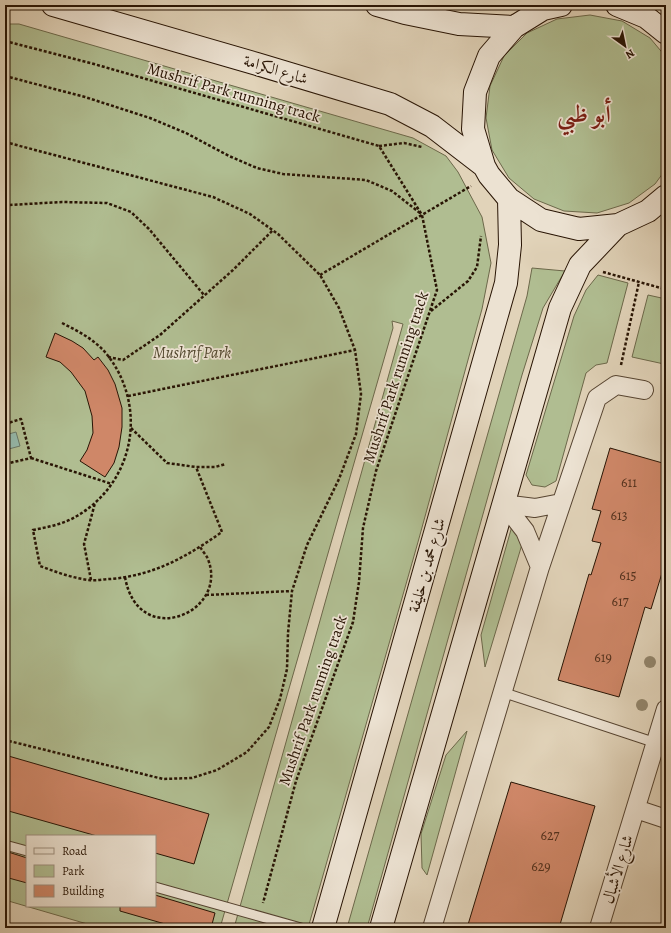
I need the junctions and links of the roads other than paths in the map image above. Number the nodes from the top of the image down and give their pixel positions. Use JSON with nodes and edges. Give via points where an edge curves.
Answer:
{"nodes":[{"id":1,"x":53,"y":5,"type":"edge"},
{"id":2,"x":377,"y":5,"type":"edge"},
{"id":3,"x":561,"y":5,"type":"edge"},
{"id":4,"x":617,"y":5,"type":"edge"},
{"id":5,"x":514,"y":27,"type":"junction"},
{"id":6,"x":666,"y":33,"type":"edge"},
{"id":7,"x":486,"y":170,"type":"junction"},
{"id":8,"x":666,"y":196,"type":"edge"},
{"id":9,"x":509,"y":199,"type":"junction"},
{"id":10,"x":657,"y":208,"type":"edge"},
{"id":11,"x":618,"y":225,"type":"junction"},
{"id":12,"x":644,"y":390,"type":"dead end"},
{"id":13,"x":561,"y":503,"type":"junction"},
{"id":14,"x":504,"y":504,"type":"junction"},
{"id":15,"x":540,"y":567,"type":"junction"},
{"id":16,"x":502,"y":692,"type":"junction"},
{"id":17,"x":666,"y":709,"type":"edge"},
{"id":18,"x":656,"y":743,"type":"junction"},
{"id":19,"x":636,"y":810,"type":"junction"},
{"id":20,"x":666,"y":819,"type":"edge"},
{"id":21,"x":5,"y":845,"type":"edge"},
{"id":22,"x":26,"y":851,"type":"edge"},
{"id":23,"x":156,"y":887,"type":"edge"},
{"id":24,"x":301,"y":928,"type":"edge"},
{"id":25,"x":323,"y":928,"type":"edge"},
{"id":26,"x":381,"y":928,"type":"edge"},
{"id":27,"x":432,"y":928,"type":"edge"},
{"id":28,"x":599,"y":928,"type":"edge"}],
"edges":[{"from":1,"to":7,"type":"main road","name":"شارع الكرامة","via":[[390,104],[432,126]]},
{"from":2,"to":5,"type":"main road","via":[[406,14],[459,24]]},
{"from":3,"to":5,"type":"main road","via":[[543,9]]},
{"from":4,"to":6,"type":"main road","via":[[646,17]]},
{"from":5,"to":7,"type":"main road","via":[[489,56],[475,92],[473,130]]},
{"from":7,"to":9,"type":"main road"},
{"from":8,"to":10,"type":"main road"},
{"from":9,"to":11,"type":"main road","via":[[541,220],[579,229]]},
{"from":9,"to":25,"type":"main road","name":"شارع محمد بن خليفة","via":[[510,245],[506,283]]},
{"from":10,"to":11,"type":"main road"},
{"from":11,"to":14,"type":"main road","via":[[580,265],[560,308]]},
{"from":12,"to":13,"type":"street","via":[[616,385],[597,398]]},
{"from":13,"to":14,"type":"street","via":[[535,508]]},
{"from":13,"to":15,"type":"street"},
{"from":14,"to":15,"type":"street","via":[[525,531]]},
{"from":14,"to":26,"type":"main road"},
{"from":15,"to":16,"type":"street"},
{"from":16,"to":18,"type":"lane"},
{"from":16,"to":27,"type":"street"},
{"from":17,"to":18,"type":"street","name":"شارع الأشبال"},
{"from":18,"to":19,"type":"street","name":"شارع الأشبال"},
{"from":19,"to":20,"type":"street"},
{"from":19,"to":28,"type":"street","name":"شارع الأشبال"},
{"from":21,"to":22,"type":"lane"},
{"from":23,"to":24,"type":"lane"}]}
